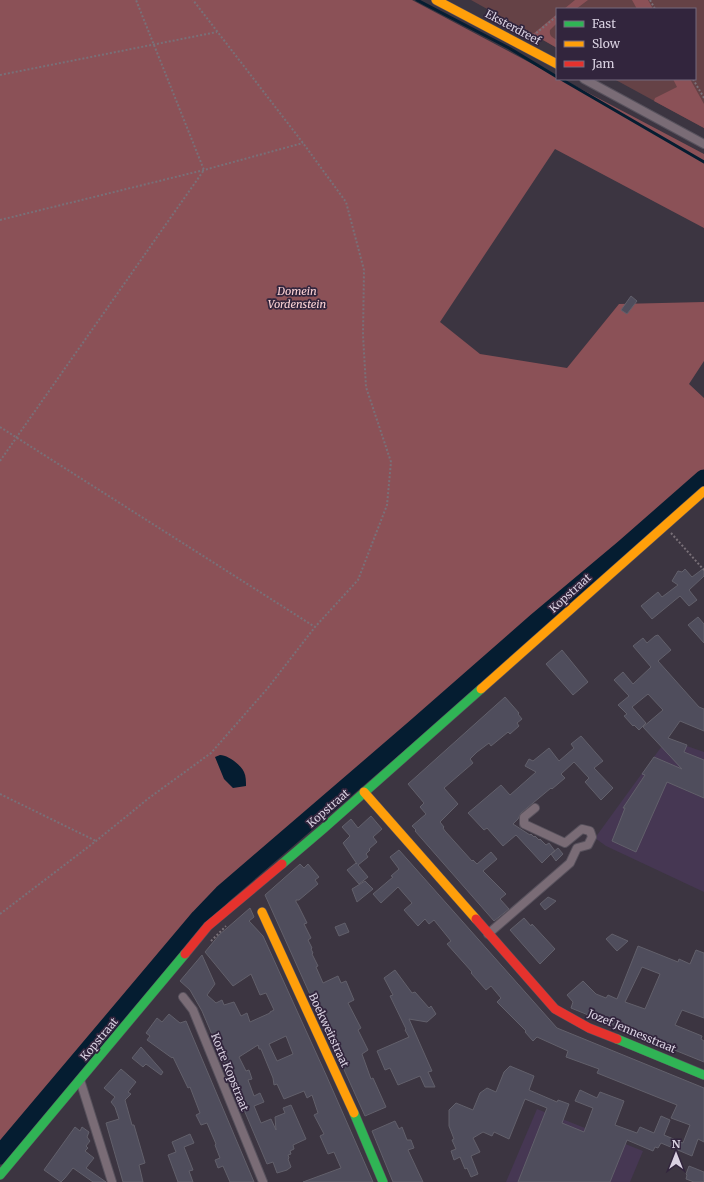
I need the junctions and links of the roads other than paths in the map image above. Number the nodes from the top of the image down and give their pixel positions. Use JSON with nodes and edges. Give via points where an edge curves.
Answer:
{"nodes":[{"id":1,"x":436,"y":0,"type":"edge"},
{"id":2,"x":556,"y":63,"type":"edge"},
{"id":3,"x":586,"y":80,"type":"edge"},
{"id":4,"x":704,"y":144,"type":"edge"},
{"id":5,"x":704,"y":491,"type":"edge"},
{"id":6,"x":364,"y":792,"type":"junction"},
{"id":7,"x":535,"y":808,"type":"dead end"},
{"id":8,"x":566,"y":843,"type":"junction"},
{"id":9,"x":577,"y":848,"type":"junction"},
{"id":10,"x":262,"y":912,"type":"dead end"},
{"id":11,"x":488,"y":934,"type":"junction"},
{"id":12,"x":183,"y":997,"type":"dead end"},
{"id":13,"x":704,"y":1075,"type":"edge"},
{"id":14,"x":80,"y":1080,"type":"junction"},
{"id":15,"x":0,"y":1175,"type":"edge"},
{"id":16,"x":112,"y":1182,"type":"edge"},
{"id":17,"x":263,"y":1182,"type":"edge"},
{"id":18,"x":383,"y":1182,"type":"edge"}],
"edges":[{"from":1,"to":2,"type":"main road","name":"Eksterdreef"},
{"from":3,"to":4,"type":"street"},
{"from":5,"to":6,"type":"main road","name":"Kopstraat"},
{"from":6,"to":11,"type":"main road","name":"Jozef Jennesstraat"},
{"from":6,"to":14,"type":"main road","name":"Kopstraat","via":[[208,926]]},
{"from":7,"to":8,"type":"street","via":[[524,817],[524,824]]},
{"from":8,"to":9,"type":"street"},
{"from":8,"to":9,"type":"street","via":[[582,828],[590,831],[592,837],[588,845]]},
{"from":9,"to":11,"type":"street","via":[[570,863]]},
{"from":10,"to":18,"type":"main road","name":"Boekweitstraat"},
{"from":11,"to":13,"type":"main road","name":"Jozef Jennesstraat","via":[[555,1009],[589,1028]]},
{"from":12,"to":17,"type":"street","name":"Korte Kopstraat","via":[[193,1010]]},
{"from":14,"to":15,"type":"main road","name":"Kopstraat"},
{"from":14,"to":16,"type":"street"}]}
